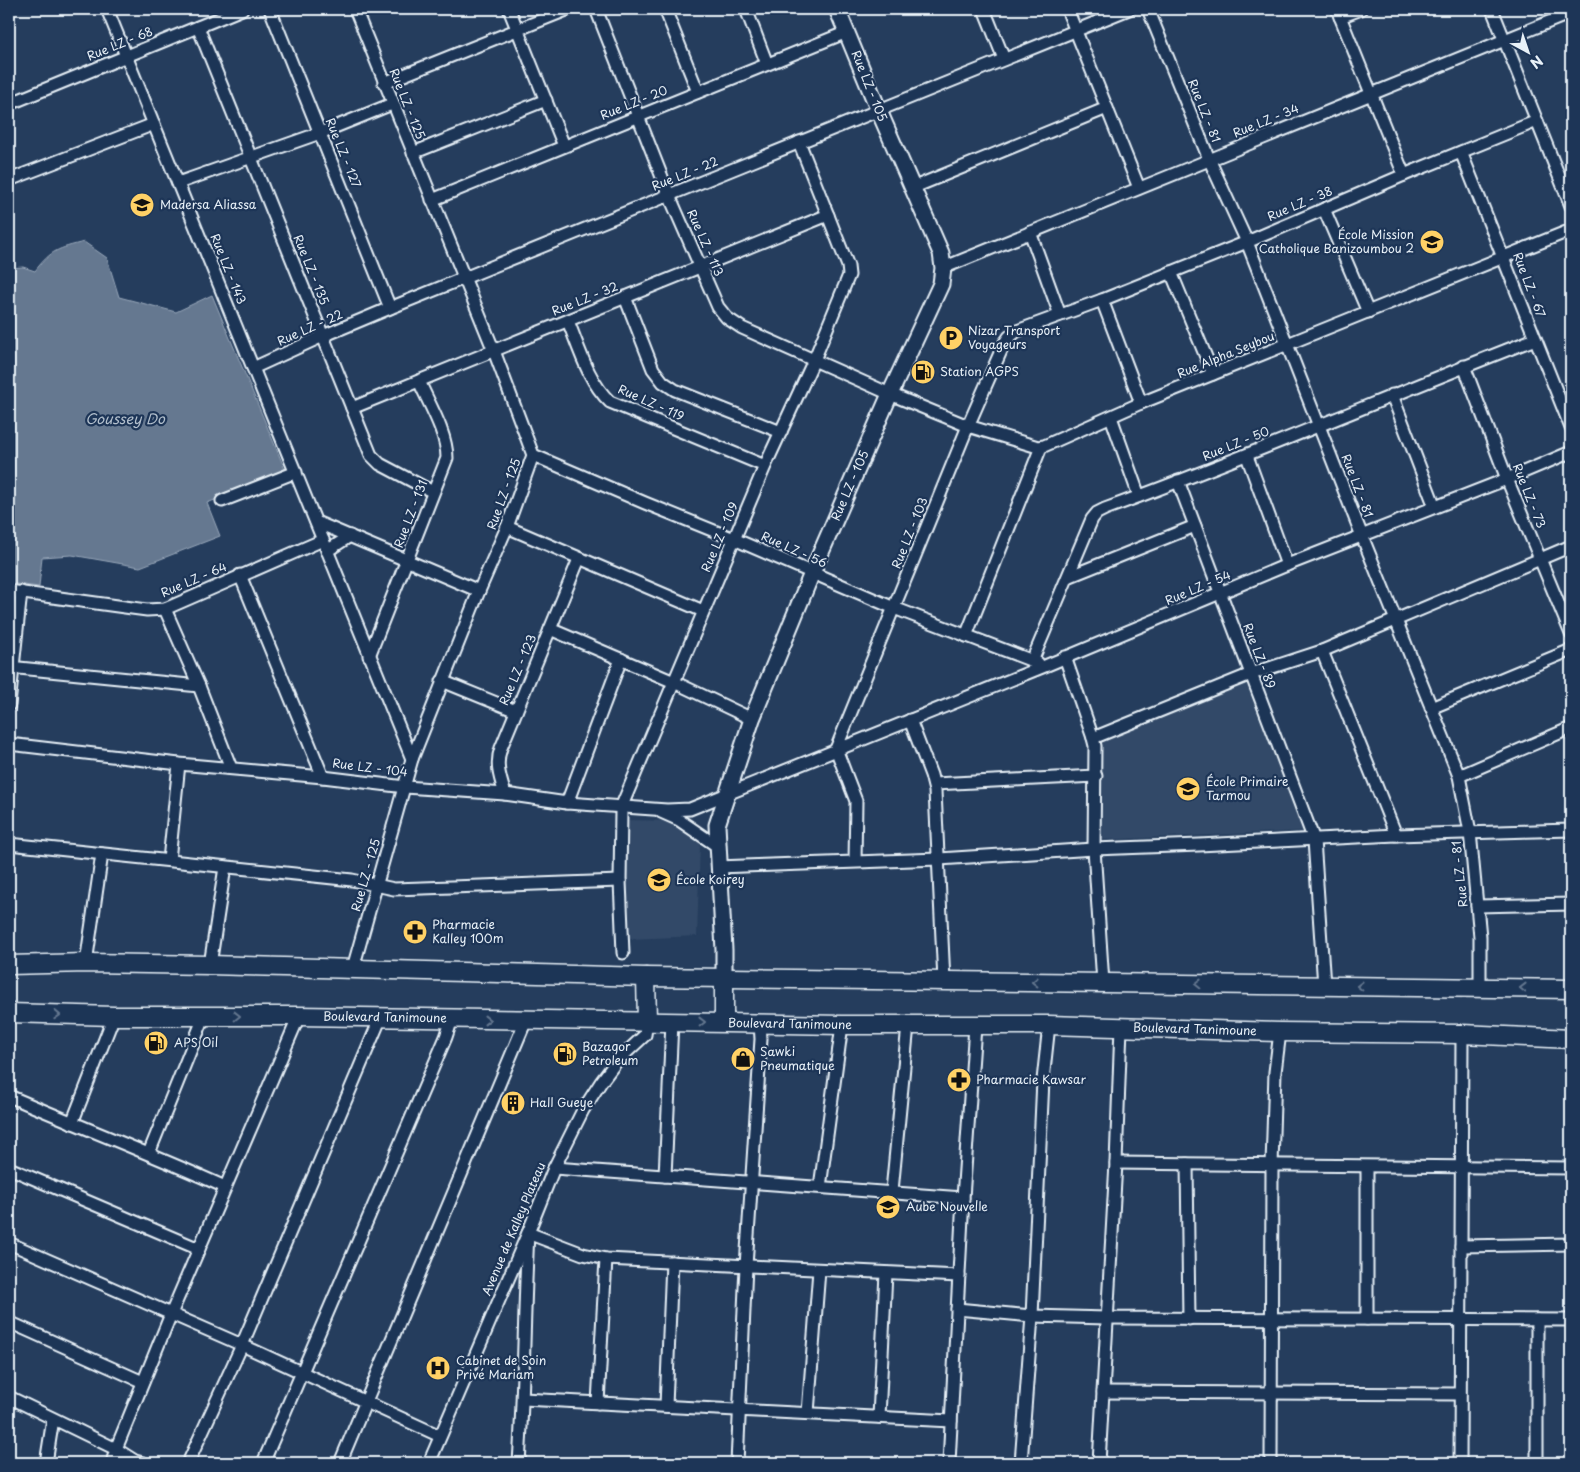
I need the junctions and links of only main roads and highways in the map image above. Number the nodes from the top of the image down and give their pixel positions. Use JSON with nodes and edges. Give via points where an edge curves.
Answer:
{"nodes":[{"id":1,"x":837,"y":9,"type":"edge"},
{"id":2,"x":9,"y":965,"type":"edge"},
{"id":3,"x":646,"y":977,"type":"junction"},
{"id":4,"x":724,"y":978,"type":"junction"},
{"id":5,"x":1571,"y":989,"type":"edge"},
{"id":6,"x":9,"y":1014,"type":"edge"},
{"id":7,"x":647,"y":1021,"type":"junction"},
{"id":8,"x":724,"y":1022,"type":"junction"},
{"id":9,"x":1571,"y":1039,"type":"edge"}],
"edges":[{"from":1,"to":4,"type":"main road","name":"Rue LZ - 105","via":[[941,253],[944,268],[941,284],[812,573],[752,719],[717,825]]},
{"from":2,"to":3,"type":"main road","via":[[210,965]]},
{"from":3,"to":4,"type":"main road"},
{"from":3,"to":7,"type":"main road"},
{"from":5,"to":4,"type":"main road","one_way":true},
{"from":4,"to":8,"type":"main road"},
{"from":6,"to":7,"type":"main road","name":"Boulevard Tanimoune","one_way":true},
{"from":7,"to":8,"type":"main road","name":"Boulevard Tanimoune","one_way":true},
{"from":8,"to":9,"type":"main road","name":"Boulevard Tanimoune","via":[[1049,1025]]}]}
